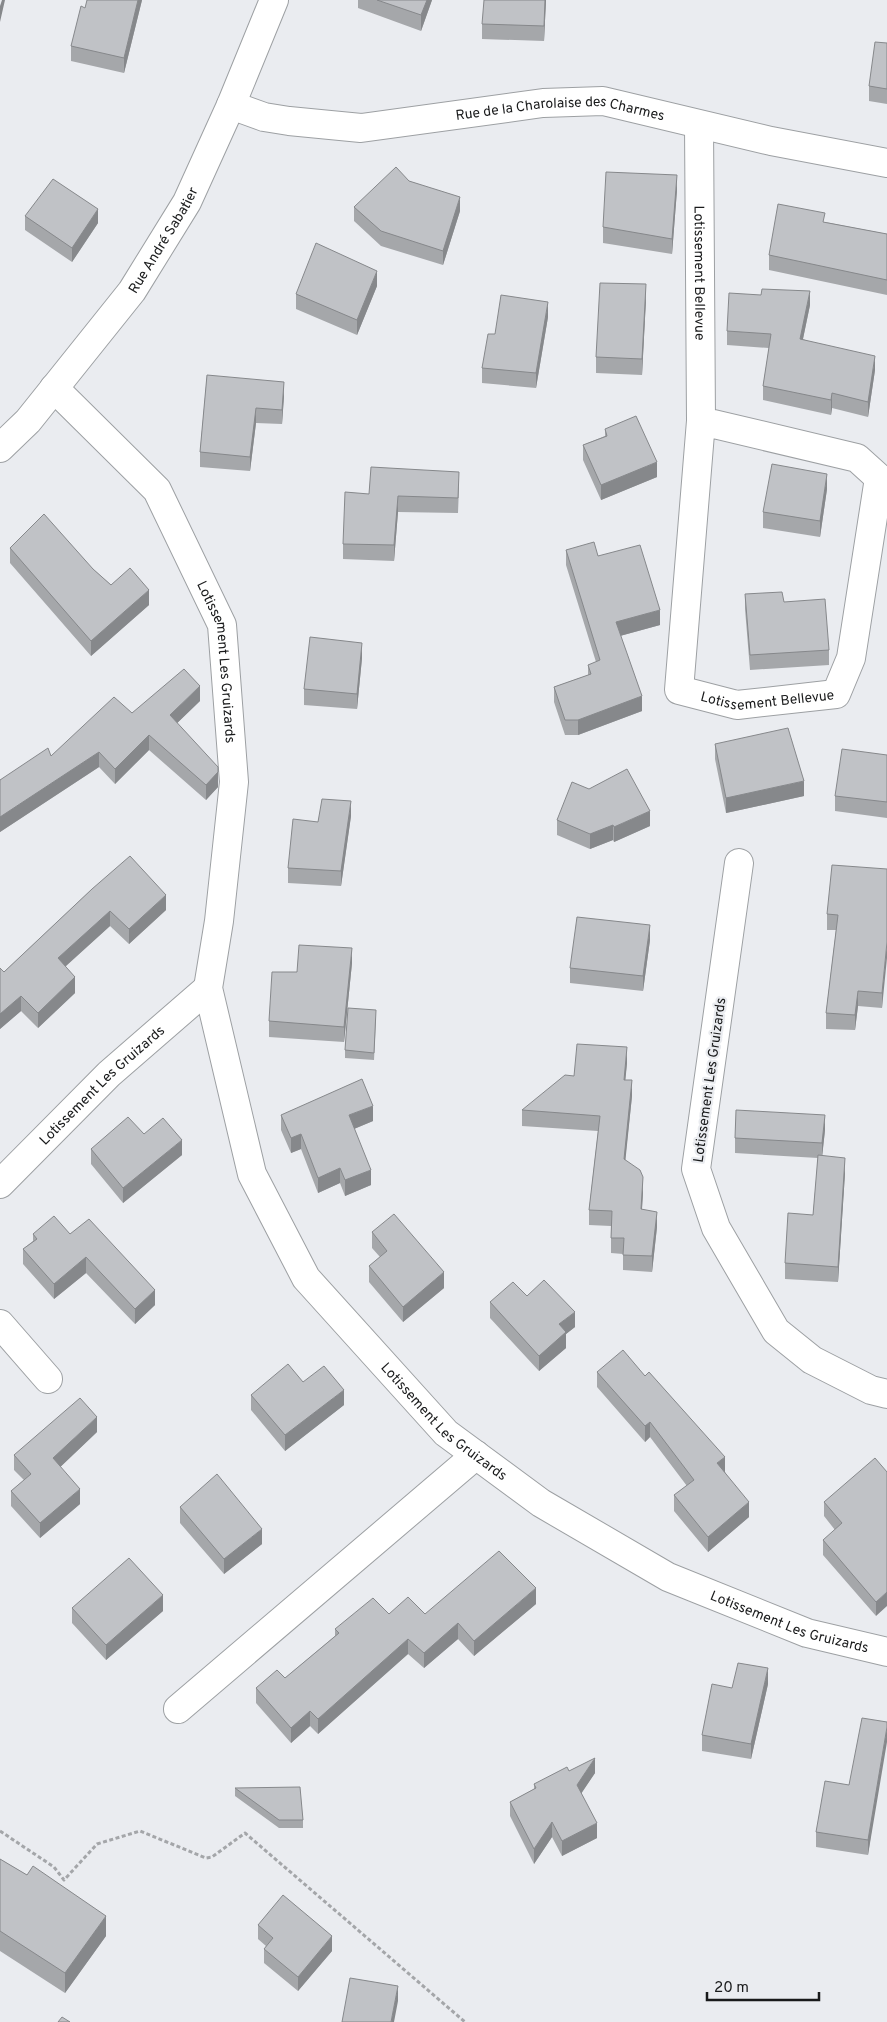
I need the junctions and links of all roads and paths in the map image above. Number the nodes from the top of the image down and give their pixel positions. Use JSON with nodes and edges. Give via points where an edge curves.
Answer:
{"nodes":[{"id":1,"x":274,"y":0,"type":"edge"},
{"id":2,"x":231,"y":105,"type":"junction"},
{"id":3,"x":699,"y":125,"type":"junction"},
{"id":4,"x":887,"y":163,"type":"edge"},
{"id":5,"x":54,"y":388,"type":"junction"},
{"id":6,"x":701,"y":421,"type":"junction"},
{"id":7,"x":0,"y":448,"type":"edge"},
{"id":8,"x":739,"y":863,"type":"dead end"},
{"id":9,"x":208,"y":988,"type":"junction"},
{"id":10,"x":0,"y":1184,"type":"edge"},
{"id":11,"x":0,"y":1324,"type":"edge"},
{"id":12,"x":48,"y":1380,"type":"dead end"},
{"id":13,"x":887,"y":1394,"type":"edge"},
{"id":14,"x":476,"y":1455,"type":"junction"},
{"id":15,"x":887,"y":1652,"type":"edge"},
{"id":16,"x":178,"y":1710,"type":"dead end"},
{"id":17,"x":0,"y":1831,"type":"edge"},
{"id":18,"x":464,"y":2022,"type":"edge"}],
"edges":[{"from":1,"to":2,"type":"street","name":"Rue André Sabatier"},
{"from":2,"to":3,"type":"street","name":"Rue de la Charolaise des Charmes","via":[[272,118],[361,128],[543,103],[603,101]]},
{"from":2,"to":5,"type":"street","name":"Rue André Sabatier","via":[[182,210],[132,291]]},
{"from":3,"to":4,"type":"street","name":"Rue de la Charolaise des Charmes"},
{"from":3,"to":6,"type":"street","name":"Lotissement Bellevue"},
{"from":5,"to":7,"type":"street","name":"Rue André Sabatier","via":[[28,421]]},
{"from":5,"to":9,"type":"street","name":"Lotissement Les Gruizards","via":[[157,490],[222,625],[234,782],[219,921]]},
{"from":6,"to":6,"type":"street","name":"Lotissement Bellevue","via":[[678,690],[737,705],[836,694],[851,658],[879,478],[856,458]]},
{"from":8,"to":13,"type":"street","name":"Lotissement Les Gruizards","via":[[696,1169],[716,1228],[776,1331],[812,1360],[871,1390]]},
{"from":9,"to":10,"type":"street","name":"Lotissement Les Gruizards","via":[[108,1074]]},
{"from":9,"to":14,"type":"street","name":"Lotissement Les Gruizards","via":[[252,1174],[306,1278],[446,1433]]},
{"from":11,"to":12,"type":"street"},
{"from":14,"to":15,"type":"street","name":"Lotissement Les Gruizards","via":[[541,1503],[668,1577],[808,1633]]},
{"from":14,"to":16,"type":"street"},
{"from":17,"to":18,"type":"path","via":[[54,1867],[64,1880],[97,1844],[140,1831],[206,1858],[245,1833]]}]}
